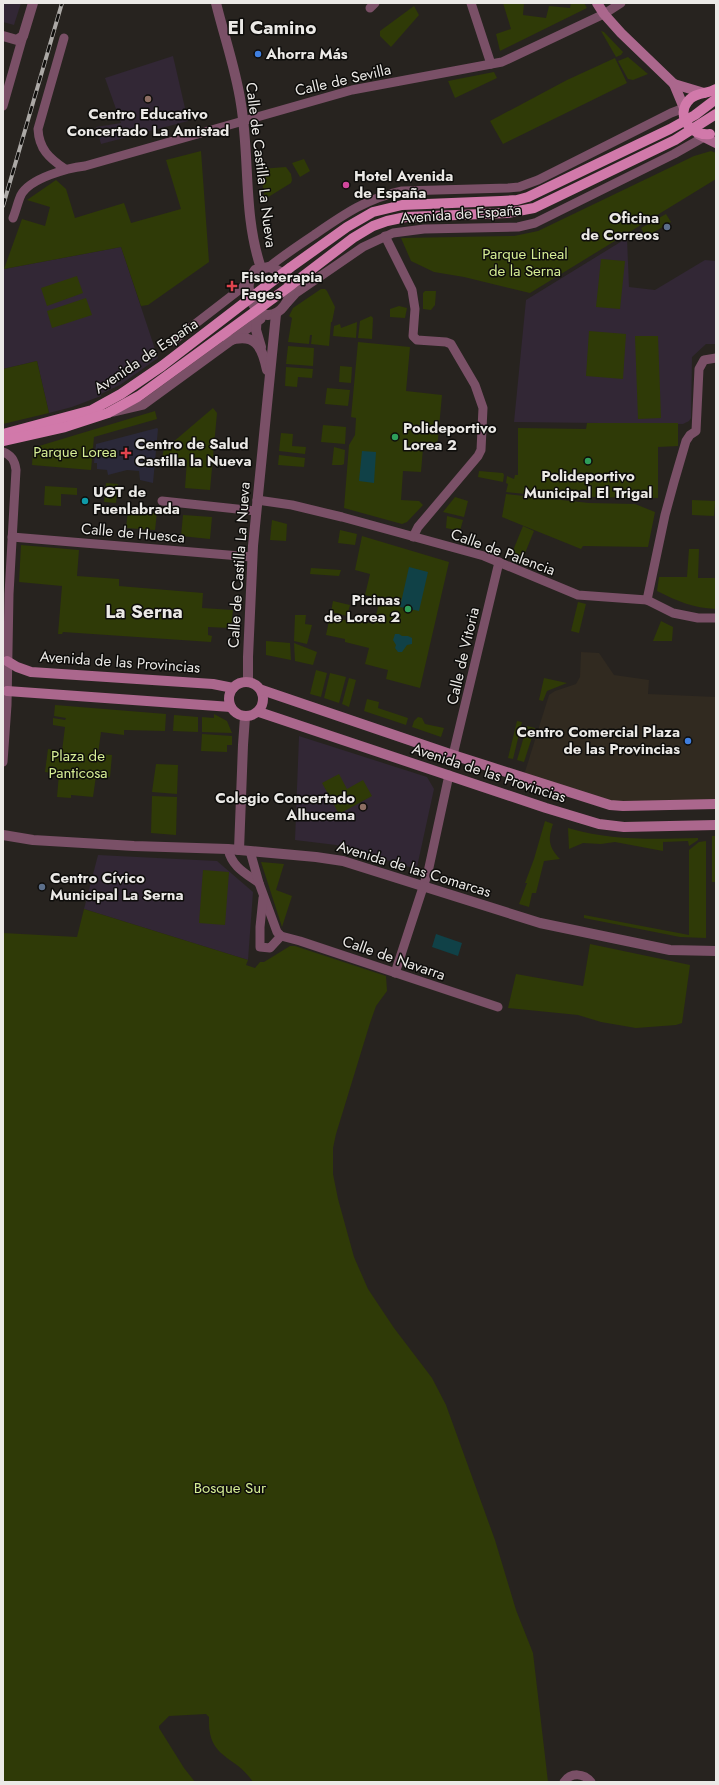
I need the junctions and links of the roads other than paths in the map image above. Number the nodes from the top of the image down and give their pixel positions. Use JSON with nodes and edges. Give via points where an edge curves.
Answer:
{"nodes":[{"id":1,"x":33,"y":3,"type":"edge"},
{"id":2,"x":216,"y":3,"type":"edge"},
{"id":3,"x":471,"y":3,"type":"edge"},
{"id":4,"x":597,"y":3,"type":"edge"},
{"id":5,"x":621,"y":3,"type":"edge"},
{"id":6,"x":604,"y":14,"type":"junction"},
{"id":7,"x":3,"y":36,"type":"edge"},
{"id":8,"x":23,"y":36,"type":"junction"},
{"id":9,"x":64,"y":38,"type":"dead end"},
{"id":10,"x":491,"y":64,"type":"junction"},
{"id":11,"x":674,"y":84,"type":"junction"},
{"id":12,"x":716,"y":89,"type":"edge"},
{"id":13,"x":704,"y":93,"type":"junction"},
{"id":14,"x":716,"y":98,"type":"edge"},
{"id":15,"x":3,"y":106,"type":"edge"},
{"id":16,"x":684,"y":108,"type":"junction"},
{"id":17,"x":671,"y":113,"type":"junction"},
{"id":18,"x":716,"y":114,"type":"edge"},
{"id":19,"x":243,"y":120,"type":"junction"},
{"id":20,"x":685,"y":120,"type":"junction"},
{"id":21,"x":704,"y":133,"type":"edge"},
{"id":22,"x":716,"y":143,"type":"edge"},
{"id":23,"x":65,"y":169,"type":"junction"},
{"id":24,"x":13,"y":218,"type":"dead end"},
{"id":25,"x":386,"y":236,"type":"junction"},
{"id":26,"x":265,"y":267,"type":"junction"},
{"id":27,"x":284,"y":274,"type":"junction"},
{"id":28,"x":250,"y":278,"type":"junction"},
{"id":29,"x":290,"y":286,"type":"junction"},
{"id":30,"x":251,"y":299,"type":"junction"},
{"id":31,"x":287,"y":304,"type":"junction"},
{"id":32,"x":257,"y":310,"type":"junction"},
{"id":33,"x":271,"y":314,"type":"junction"},
{"id":34,"x":255,"y":323,"type":"junction"},
{"id":35,"x":173,"y":341,"type":"dead end"},
{"id":36,"x":228,"y":341,"type":"junction"},
{"id":37,"x":261,"y":349,"type":"junction"},
{"id":38,"x":716,"y":358,"type":"edge"},
{"id":39,"x":268,"y":378,"type":"junction"},
{"id":40,"x":108,"y":413,"type":"junction"},
{"id":41,"x":3,"y":434,"type":"edge"},
{"id":42,"x":3,"y":442,"type":"edge"},
{"id":43,"x":3,"y":452,"type":"edge"},
{"id":44,"x":162,"y":501,"type":"dead end"},
{"id":45,"x":257,"y":506,"type":"junction"},
{"id":46,"x":412,"y":536,"type":"junction"},
{"id":47,"x":12,"y":537,"type":"junction"},
{"id":48,"x":252,"y":557,"type":"junction"},
{"id":49,"x":499,"y":562,"type":"junction"},
{"id":50,"x":646,"y":600,"type":"junction"},
{"id":51,"x":716,"y":618,"type":"edge"},
{"id":52,"x":7,"y":661,"type":"junction"},
{"id":53,"x":248,"y":682,"type":"junction"},
{"id":54,"x":232,"y":688,"type":"junction"},
{"id":55,"x":262,"y":690,"type":"junction"},
{"id":56,"x":7,"y":691,"type":"junction"},
{"id":57,"x":231,"y":707,"type":"junction"},
{"id":58,"x":259,"y":712,"type":"junction"},
{"id":59,"x":245,"y":717,"type":"junction"},
{"id":60,"x":453,"y":755,"type":"junction"},
{"id":61,"x":3,"y":762,"type":"edge"},
{"id":62,"x":449,"y":775,"type":"junction"},
{"id":63,"x":716,"y":804,"type":"edge"},
{"id":64,"x":716,"y":825,"type":"edge"},
{"id":65,"x":3,"y":836,"type":"edge"},
{"id":66,"x":228,"y":849,"type":"junction"},
{"id":67,"x":239,"y":850,"type":"junction"},
{"id":68,"x":250,"y":851,"type":"junction"},
{"id":69,"x":259,"y":883,"type":"junction"},
{"id":70,"x":423,"y":886,"type":"junction"},
{"id":71,"x":263,"y":894,"type":"junction"},
{"id":72,"x":281,"y":936,"type":"junction"},
{"id":73,"x":716,"y":951,"type":"edge"},
{"id":74,"x":395,"y":973,"type":"junction"},
{"id":75,"x":498,"y":1007,"type":"dead end"},
{"id":76,"x":564,"y":1782,"type":"edge"},
{"id":77,"x":591,"y":1782,"type":"edge"}],
"edges":[{"from":1,"to":8,"type":"street"},
{"from":2,"to":19,"type":"street","name":"Calle de Castilla La Nueva"},
{"from":3,"to":10,"type":"street"},
{"from":4,"to":6,"type":"main road"},
{"from":5,"to":6,"type":"street","name":"Calle de Sevilla"},
{"from":6,"to":10,"type":"street","name":"Calle de Sevilla","via":[[511,59]]},
{"from":6,"to":11,"type":"main road","via":[[620,33]]},
{"from":7,"to":8,"type":"street","via":[[17,40]]},
{"from":8,"to":15,"type":"street"},
{"from":9,"to":23,"type":"street","via":[[38,129],[39,141],[45,153]]},
{"from":10,"to":19,"type":"street","name":"Calle de Sevilla","via":[[352,90]]},
{"from":11,"to":13,"type":"main road"},
{"from":11,"to":16,"type":"main road"},
{"from":11,"to":17,"type":"street","via":[[676,106]]},
{"from":12,"to":13,"type":"main road","name":"Avenida de España"},
{"from":13,"to":14,"type":"main road","name":"Avenida de España"},
{"from":13,"to":16,"type":"main road","name":"Avenida de España","via":[[694,96]]},
{"from":14,"to":20,"type":"main road","name":"Avenida de España"},
{"from":16,"to":17,"type":"street","name":"Avenida de España"},
{"from":16,"to":20,"type":"main road"},
{"from":17,"to":26,"type":"street","name":"Avenida de España","via":[[538,180],[519,187],[402,191],[384,195],[352,209]]},
{"from":18,"to":21,"type":"main road","name":"Avenida de España"},
{"from":19,"to":23,"type":"street","name":"Calle de Sevilla","via":[[85,166]]},
{"from":19,"to":26,"type":"street","name":"Calle de Castilla La Nueva","via":[[249,215],[256,251]]},
{"from":20,"to":21,"type":"main road"},
{"from":20,"to":27,"type":"main road","name":"Avenida de España","via":[[528,197],[517,200],[402,205],[373,212],[347,227]]},
{"from":21,"to":22,"type":"main road"},
{"from":21,"to":25,"type":"street","name":"Avenida de España","via":[[674,154],[535,223],[518,227],[407,230]]},
{"from":21,"to":29,"type":"main road","name":"Avenida de España","via":[[524,211],[422,215],[387,221],[353,238]]},
{"from":23,"to":24,"type":"street","name":"Calle de Sevilla","via":[[37,181],[22,194]]},
{"from":25,"to":31,"type":"street","name":"Avenida de España","via":[[364,247],[309,283]]},
{"from":25,"to":46,"type":"street","via":[[415,299],[413,336],[417,340],[451,344],[477,390],[483,408],[481,450],[478,456]]},
{"from":26,"to":27,"type":"street","via":[[277,269]]},
{"from":26,"to":28,"type":"street","name":"Calle de Castilla La Nueva","via":[[255,270]]},
{"from":27,"to":29,"type":"street"},
{"from":27,"to":30,"type":"main road","name":"Avenida de España"},
{"from":28,"to":30,"type":"street","via":[[248,288]]},
{"from":28,"to":35,"type":"street","name":"Avenida de España","via":[[243,287]]},
{"from":29,"to":31,"type":"street"},
{"from":29,"to":32,"type":"main road","name":"Avenida de España"},
{"from":30,"to":32,"type":"street"},
{"from":30,"to":41,"type":"main road","name":"Avenida de España","via":[[162,366],[107,402],[75,416]]},
{"from":31,"to":33,"type":"street","name":"Avenida de España"},
{"from":32,"to":33,"type":"street"},
{"from":32,"to":34,"type":"street","name":"Calle de Castilla La Nueva"},
{"from":32,"to":40,"type":"main road","name":"Avenida de España","via":[[139,396]]},
{"from":33,"to":34,"type":"street","name":"Avenida de España"},
{"from":33,"to":39,"type":"street","name":"Calle de Castilla La Nueva"},
{"from":34,"to":36,"type":"street","name":"Avenida de España"},
{"from":34,"to":37,"type":"street","name":"Calle de Castilla La Nueva"},
{"from":36,"to":37,"type":"street","via":[[246,338]]},
{"from":36,"to":40,"type":"street","name":"Avenida de España","via":[[143,404]]},
{"from":37,"to":39,"type":"street","name":"Calle de Castilla La Nueva"},
{"from":38,"to":50,"type":"street","via":[[704,360],[699,369],[696,431],[686,441],[667,508]]},
{"from":39,"to":45,"type":"street","name":"Calle de Castilla La Nueva"},
{"from":40,"to":42,"type":"main road","name":"Avenida de España","via":[[65,427]]},
{"from":43,"to":47,"type":"street","via":[[10,455],[16,470]]},
{"from":44,"to":45,"type":"street","name":"Calle de Palencia"},
{"from":45,"to":46,"type":"street","name":"Calle de Palencia","via":[[292,505]]},
{"from":45,"to":48,"type":"street","name":"Calle de Castilla La Nueva"},
{"from":46,"to":49,"type":"street","name":"Calle de Palencia"},
{"from":47,"to":48,"type":"street","name":"Calle de Huesca"},
{"from":47,"to":52,"type":"street"},
{"from":48,"to":53,"type":"street","name":"Calle de Castilla La Nueva"},
{"from":49,"to":50,"type":"street","name":"Calle de Palencia","via":[[578,595]]},
{"from":49,"to":60,"type":"street","name":"Calle de Vitoria"},
{"from":50,"to":51,"type":"street","name":"Calle de Palencia","via":[[673,613],[698,618]]},
{"from":52,"to":54,"type":"main road","name":"Avenida de las Provincias","via":[[32,672],[213,684]]},
{"from":52,"to":56,"type":"street"},
{"from":53,"to":54,"type":"main road"},
{"from":53,"to":55,"type":"main road","via":[[256,684]]},
{"from":54,"to":57,"type":"main road","via":[[229,694]]},
{"from":55,"to":58,"type":"main road","via":[[264,698]]},
{"from":55,"to":60,"type":"main road","name":"Avenida de las Provincias"},
{"from":56,"to":57,"type":"main road"},
{"from":56,"to":61,"type":"street"},
{"from":57,"to":59,"type":"main road","via":[[237,714]]},
{"from":58,"to":59,"type":"main road"},
{"from":58,"to":62,"type":"main road","name":"Avenida de las Provincias"},
{"from":59,"to":67,"type":"street"},
{"from":60,"to":63,"type":"main road","name":"Avenida de las Provincias","via":[[610,805]]},
{"from":62,"to":64,"type":"main road","name":"Avenida de las Provincias","via":[[599,824],[624,827]]},
{"from":62,"to":70,"type":"street"},
{"from":65,"to":66,"type":"street","name":"Avenida de las Comarcas","via":[[134,846]]},
{"from":66,"to":67,"type":"street","name":"Avenida de las Comarcas"},
{"from":66,"to":69,"type":"street","via":[[230,859]]},
{"from":67,"to":68,"type":"street","name":"Avenida de las Comarcas"},
{"from":68,"to":69,"type":"street"},
{"from":68,"to":70,"type":"street","name":"Avenida de las Comarcas","via":[[343,861]]},
{"from":69,"to":71,"type":"street"},
{"from":70,"to":73,"type":"street","name":"Avenida de las Comarcas","via":[[512,915],[576,931],[670,950]]},
{"from":70,"to":74,"type":"street"},
{"from":71,"to":72,"type":"street","via":[[277,932]]},
{"from":71,"to":72,"type":"street","via":[[260,946],[270,948]]},
{"from":72,"to":74,"type":"street","name":"Calle de Navarra"},
{"from":74,"to":75,"type":"street","name":"Calle de Navarra"},
{"from":76,"to":77,"type":"street","via":[[575,1774],[585,1776]]}]}
